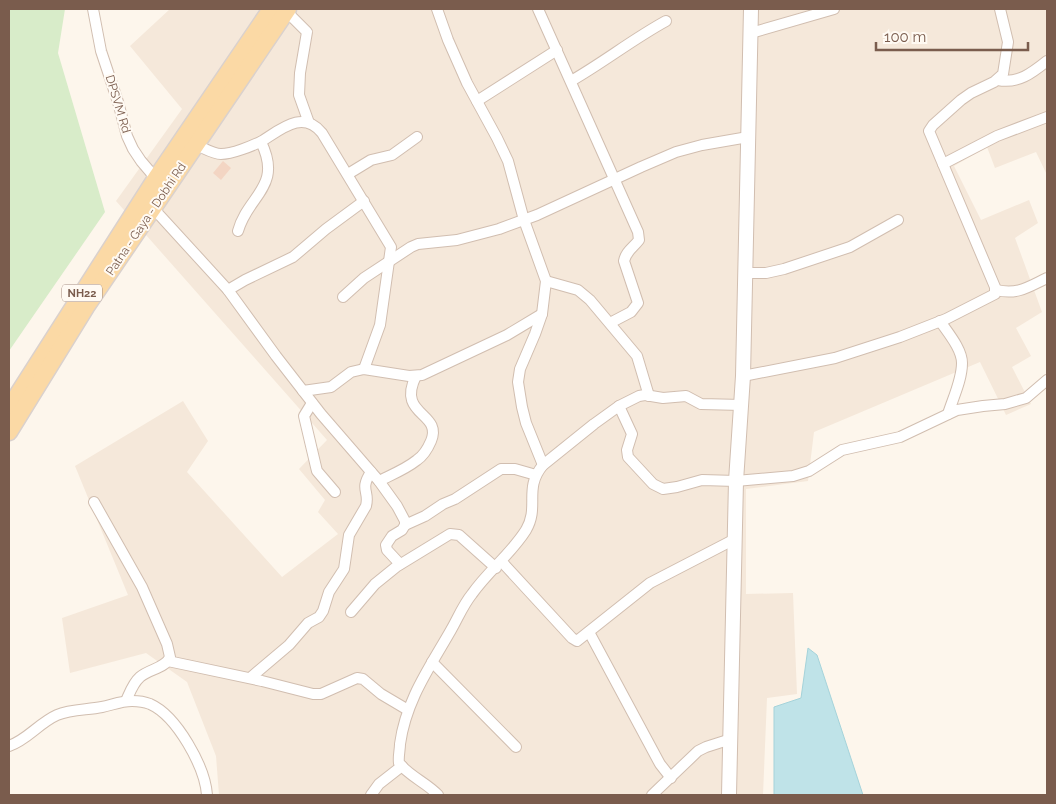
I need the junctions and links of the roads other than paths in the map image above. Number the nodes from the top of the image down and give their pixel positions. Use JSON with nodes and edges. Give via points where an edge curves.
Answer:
{"nodes":[{"id":1,"x":93,"y":9,"type":"edge"},
{"id":2,"x":437,"y":9,"type":"edge"},
{"id":3,"x":538,"y":9,"type":"edge"},
{"id":4,"x":752,"y":9,"type":"edge"},
{"id":5,"x":834,"y":9,"type":"edge"},
{"id":6,"x":1000,"y":9,"type":"edge"},
{"id":7,"x":282,"y":10,"type":"edge"},
{"id":8,"x":666,"y":21,"type":"dead end"},
{"id":9,"x":751,"y":33,"type":"junction"},
{"id":10,"x":557,"y":50,"type":"junction"},
{"id":11,"x":1047,"y":61,"type":"edge"},
{"id":12,"x":998,"y":80,"type":"junction"},
{"id":13,"x":572,"y":81,"type":"junction"},
{"id":14,"x":477,"y":101,"type":"junction"},
{"id":15,"x":1047,"y":117,"type":"edge"},
{"id":16,"x":308,"y":123,"type":"junction"},
{"id":17,"x":418,"y":136,"type":"dead end"},
{"id":18,"x":748,"y":137,"type":"junction"},
{"id":19,"x":261,"y":142,"type":"junction"},
{"id":20,"x":196,"y":145,"type":"junction"},
{"id":21,"x":942,"y":164,"type":"junction"},
{"id":22,"x":348,"y":174,"type":"junction"},
{"id":23,"x":615,"y":179,"type":"junction"},
{"id":24,"x":161,"y":183,"type":"junction"},
{"id":25,"x":364,"y":201,"type":"junction"},
{"id":26,"x":153,"y":208,"type":"junction"},
{"id":27,"x":524,"y":220,"type":"junction"},
{"id":28,"x":898,"y":220,"type":"dead end"},
{"id":29,"x":238,"y":231,"type":"dead end"},
{"id":30,"x":388,"y":261,"type":"junction"},
{"id":31,"x":745,"y":273,"type":"junction"},
{"id":32,"x":1047,"y":278,"type":"edge"},
{"id":33,"x":546,"y":281,"type":"junction"},
{"id":34,"x":228,"y":290,"type":"junction"},
{"id":35,"x":996,"y":290,"type":"junction"},
{"id":36,"x":343,"y":297,"type":"dead end"},
{"id":37,"x":542,"y":314,"type":"junction"},
{"id":38,"x":940,"y":321,"type":"junction"},
{"id":39,"x":610,"y":322,"type":"junction"},
{"id":40,"x":364,"y":369,"type":"junction"},
{"id":41,"x":416,"y":376,"type":"junction"},
{"id":42,"x":743,"y":376,"type":"junction"},
{"id":43,"x":1047,"y":380,"type":"edge"},
{"id":44,"x":303,"y":391,"type":"junction"},
{"id":45,"x":649,"y":396,"type":"junction"},
{"id":46,"x":312,"y":403,"type":"junction"},
{"id":47,"x":742,"y":405,"type":"junction"},
{"id":48,"x":619,"y":406,"type":"junction"},
{"id":49,"x":9,"y":408,"type":"edge"},
{"id":50,"x":948,"y":414,"type":"junction"},
{"id":51,"x":9,"y":432,"type":"edge"},
{"id":52,"x":542,"y":466,"type":"junction"},
{"id":53,"x":371,"y":472,"type":"junction"},
{"id":54,"x":536,"y":475,"type":"junction"},
{"id":55,"x":736,"y":480,"type":"junction"},
{"id":56,"x":379,"y":481,"type":"junction"},
{"id":57,"x":335,"y":492,"type":"dead end"},
{"id":58,"x":94,"y":502,"type":"dead end"},
{"id":59,"x":405,"y":525,"type":"junction"},
{"id":60,"x":735,"y":539,"type":"junction"},
{"id":61,"x":400,"y":564,"type":"junction"},
{"id":62,"x":499,"y":565,"type":"junction"},
{"id":63,"x":351,"y":612,"type":"dead end"},
{"id":64,"x":589,"y":632,"type":"junction"},
{"id":65,"x":168,"y":661,"type":"junction"},
{"id":66,"x":432,"y":662,"type":"junction"},
{"id":67,"x":250,"y":678,"type":"junction"},
{"id":68,"x":126,"y":701,"type":"junction"},
{"id":69,"x":408,"y":710,"type":"junction"},
{"id":70,"x":731,"y":739,"type":"junction"},
{"id":71,"x":9,"y":746,"type":"edge"},
{"id":72,"x":516,"y":747,"type":"dead end"},
{"id":73,"x":402,"y":766,"type":"junction"},
{"id":74,"x":671,"y":778,"type":"junction"},
{"id":75,"x":207,"y":795,"type":"edge"},
{"id":76,"x":371,"y":795,"type":"edge"},
{"id":77,"x":438,"y":795,"type":"edge"},
{"id":78,"x":652,"y":795,"type":"edge"},
{"id":79,"x":730,"y":795,"type":"edge"}],
"edges":[{"from":1,"to":24,"type":"street","name":"DPSVM Rd","via":[[101,51],[127,136],[141,162]]},
{"from":2,"to":14,"type":"street"},
{"from":3,"to":10,"type":"street"},
{"from":4,"to":9,"type":"street"},
{"from":5,"to":9,"type":"street"},
{"from":6,"to":12,"type":"street","via":[[1008,42],[1004,70]]},
{"from":7,"to":16,"type":"street","via":[[307,32],[299,95]]},
{"from":7,"to":20,"type":"main road","name":"Patna - Gaya - Dobhi Rd"},
{"from":7,"to":24,"type":"main road","name":"Patna - Gaya - Dobhi Rd"},
{"from":8,"to":13,"type":"street"},
{"from":9,"to":18,"type":"street"},
{"from":10,"to":13,"type":"street"},
{"from":10,"to":14,"type":"street"},
{"from":11,"to":12,"type":"street","via":[[1021,79]]},
{"from":12,"to":21,"type":"street","via":[[966,96],[930,127],[929,134]]},
{"from":13,"to":23,"type":"street"},
{"from":14,"to":27,"type":"street","via":[[508,161]]},
{"from":15,"to":21,"type":"street","via":[[997,136]]},
{"from":16,"to":19,"type":"street","via":[[288,124]]},
{"from":16,"to":22,"type":"street","via":[[322,133]]},
{"from":17,"to":22,"type":"street","via":[[400,151],[371,160]]},
{"from":18,"to":23,"type":"street","via":[[688,148]]},
{"from":18,"to":31,"type":"street"},
{"from":19,"to":20,"type":"street","via":[[220,154]]},
{"from":19,"to":29,"type":"street","via":[[267,158],[266,179]]},
{"from":20,"to":24,"type":"main road","name":"Patna - Gaya - Dobhi Rd"},
{"from":21,"to":35,"type":"street"},
{"from":22,"to":25,"type":"street"},
{"from":23,"to":27,"type":"street"},
{"from":23,"to":39,"type":"street","via":[[638,232],[639,240],[625,254],[624,261],[638,302],[631,312]]},
{"from":24,"to":26,"type":"main road","name":"Patna - Gaya - Dobhi Rd"},
{"from":24,"to":49,"type":"main road","name":"Patna - Gaya - Dobhi Rd","number":"NH22"},
{"from":25,"to":30,"type":"street","via":[[389,241],[391,253]]},
{"from":25,"to":34,"type":"street","via":[[293,257]]},
{"from":26,"to":34,"type":"street"},
{"from":26,"to":51,"type":"main road","name":"Patna - Gaya - Dobhi Rd"},
{"from":27,"to":30,"type":"street","via":[[479,235],[418,244]]},
{"from":27,"to":33,"type":"street"},
{"from":28,"to":31,"type":"street","via":[[850,247],[784,269]]},
{"from":30,"to":36,"type":"street"},
{"from":30,"to":40,"type":"street","via":[[380,325]]},
{"from":31,"to":42,"type":"street"},
{"from":32,"to":35,"type":"street","via":[[1016,292]]},
{"from":33,"to":37,"type":"street"},
{"from":33,"to":39,"type":"street","via":[[578,290]]},
{"from":34,"to":44,"type":"street"},
{"from":35,"to":38,"type":"street","via":[[991,298]]},
{"from":37,"to":41,"type":"street","via":[[507,335]]},
{"from":37,"to":52,"type":"street","via":[[518,382],[524,415]]},
{"from":38,"to":42,"type":"street","via":[[835,358]]},
{"from":38,"to":50,"type":"street","via":[[959,350],[962,362]]},
{"from":39,"to":45,"type":"street","via":[[637,356]]},
{"from":40,"to":41,"type":"street"},
{"from":40,"to":44,"type":"street","via":[[351,372],[331,387]]},
{"from":41,"to":56,"type":"street","via":[[410,394],[434,433],[418,460]]},
{"from":42,"to":47,"type":"street"},
{"from":43,"to":50,"type":"street","via":[[1026,398]]},
{"from":44,"to":46,"type":"street"},
{"from":45,"to":47,"type":"street","via":[[686,396],[701,404]]},
{"from":45,"to":48,"type":"street","via":[[639,396]]},
{"from":46,"to":53,"type":"street"},
{"from":46,"to":57,"type":"street","via":[[304,416],[317,471]]},
{"from":47,"to":55,"type":"street"},
{"from":48,"to":52,"type":"street"},
{"from":48,"to":55,"type":"street","via":[[632,434],[628,457],[653,484],[670,489],[702,480]]},
{"from":50,"to":55,"type":"street","via":[[900,437],[842,450],[801,474]]},
{"from":52,"to":54,"type":"street"},
{"from":53,"to":56,"type":"street"},
{"from":53,"to":67,"type":"street","via":[[364,484],[366,506],[349,535],[344,569],[329,592],[324,611]]},
{"from":54,"to":59,"type":"street","via":[[515,468],[501,469]]},
{"from":54,"to":62,"type":"street","via":[[532,483],[530,522]]},
{"from":55,"to":60,"type":"street"},
{"from":56,"to":59,"type":"street","via":[[402,513]]},
{"from":58,"to":65,"type":"street","via":[[142,587],[167,644]]},
{"from":59,"to":61,"type":"street","via":[[386,545]]},
{"from":60,"to":64,"type":"street","via":[[650,583]]},
{"from":60,"to":70,"type":"street"},
{"from":61,"to":62,"type":"street","via":[[453,534],[459,535]]},
{"from":61,"to":63,"type":"street","via":[[375,584]]},
{"from":62,"to":64,"type":"street","via":[[575,640]]},
{"from":62,"to":66,"type":"street","via":[[472,593]]},
{"from":64,"to":74,"type":"street","via":[[660,764]]},
{"from":65,"to":67,"type":"street"},
{"from":65,"to":68,"type":"street","via":[[139,678]]},
{"from":66,"to":69,"type":"street"},
{"from":66,"to":72,"type":"street"},
{"from":67,"to":69,"type":"street","via":[[313,694],[321,694],[357,678],[363,679]]},
{"from":68,"to":71,"type":"street","via":[[56,716]]},
{"from":68,"to":75,"type":"street","via":[[150,704],[172,722],[193,754],[205,781]]},
{"from":69,"to":73,"type":"street","via":[[398,759]]},
{"from":70,"to":74,"type":"street","via":[[698,751]]},
{"from":70,"to":79,"type":"street"},
{"from":73,"to":76,"type":"street","via":[[379,784]]},
{"from":73,"to":77,"type":"street"},
{"from":74,"to":78,"type":"street"}]}
